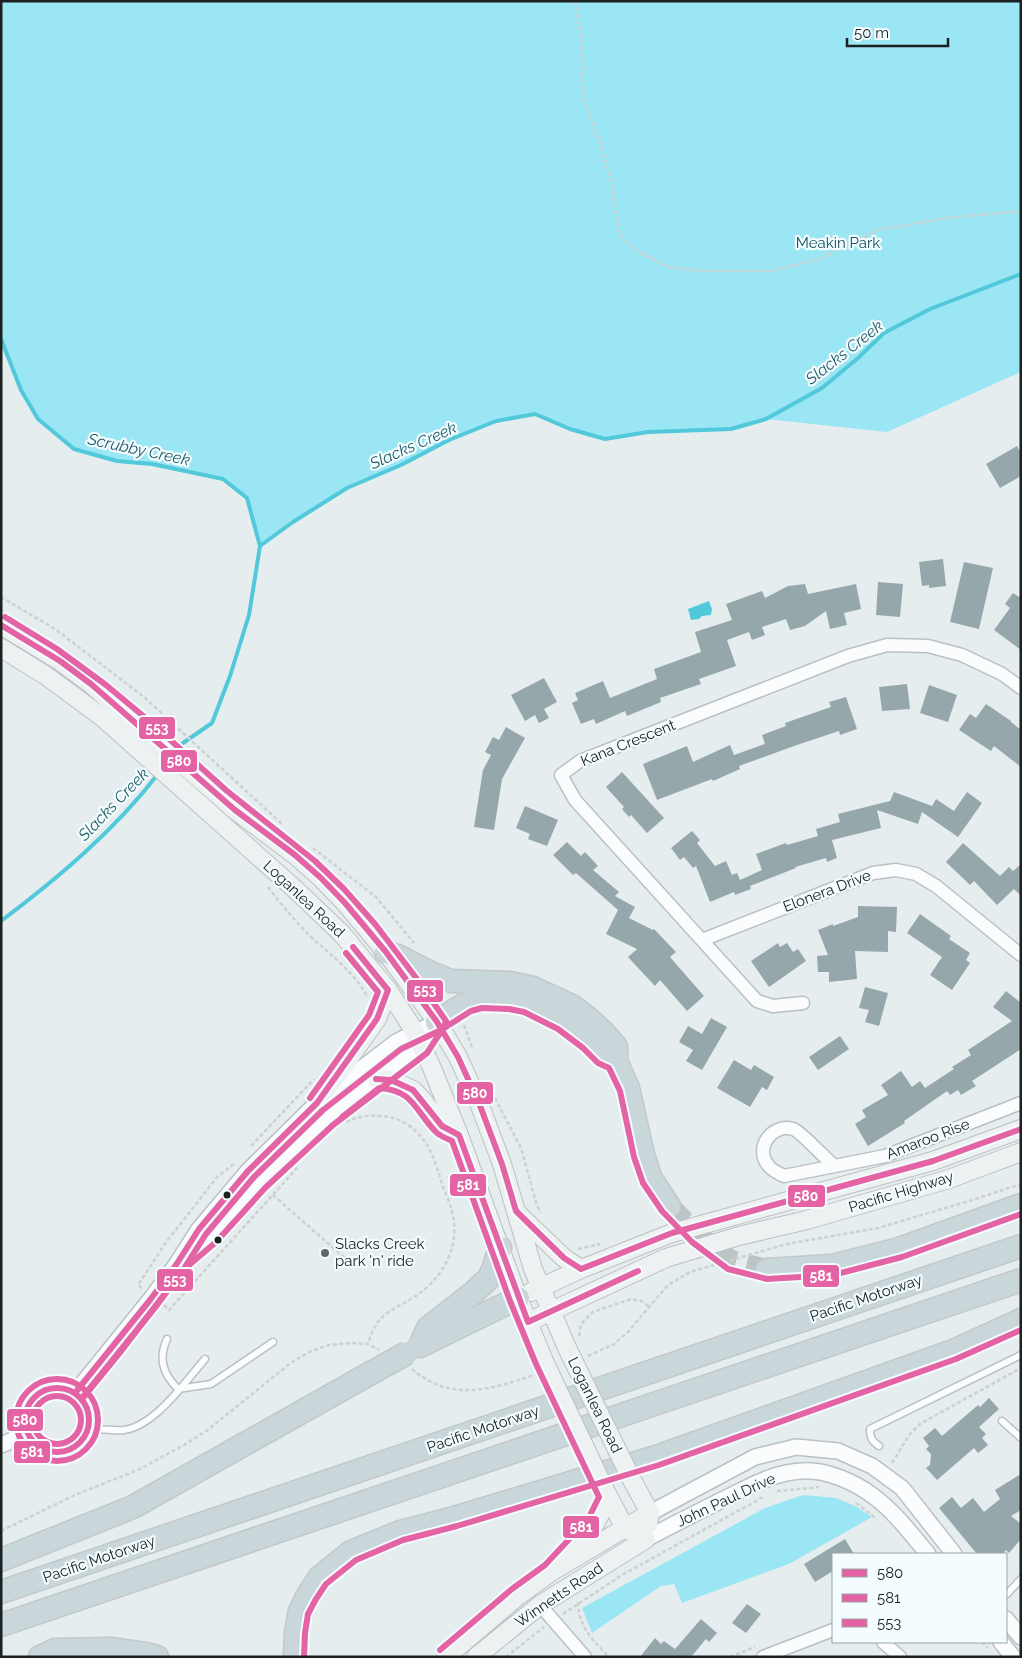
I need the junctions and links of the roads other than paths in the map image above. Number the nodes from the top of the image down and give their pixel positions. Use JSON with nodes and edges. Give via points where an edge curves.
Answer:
{"nodes":[{"id":1,"x":1,"y":625,"type":"edge"},
{"id":2,"x":1,"y":648,"type":"edge"},
{"id":3,"x":1021,"y":688,"type":"edge"},
{"id":4,"x":702,"y":940,"type":"junction"},
{"id":5,"x":386,"y":952,"type":"junction"},
{"id":6,"x":1021,"y":954,"type":"edge"},
{"id":7,"x":388,"y":990,"type":"junction"},
{"id":8,"x":803,"y":1003,"type":"dead end"},
{"id":9,"x":437,"y":1022,"type":"junction"},
{"id":10,"x":418,"y":1039,"type":"junction"},
{"id":11,"x":616,"y":1061,"type":"junction"},
{"id":12,"x":376,"y":1079,"type":"junction"},
{"id":13,"x":317,"y":1103,"type":"junction"},
{"id":14,"x":1021,"y":1103,"type":"edge"},
{"id":15,"x":1021,"y":1129,"type":"edge"},
{"id":16,"x":459,"y":1135,"type":"junction"},
{"id":17,"x":1021,"y":1152,"type":"edge"},
{"id":18,"x":833,"y":1165,"type":"junction"},
{"id":19,"x":1021,"y":1205,"type":"edge"},
{"id":20,"x":669,"y":1206,"type":"tunnel mouth"},
{"id":21,"x":516,"y":1211,"type":"junction"},
{"id":22,"x":1021,"y":1246,"type":"edge"},
{"id":23,"x":500,"y":1248,"type":"junction"},
{"id":24,"x":176,"y":1265,"type":"junction"},
{"id":25,"x":581,"y":1269,"type":"junction"},
{"id":26,"x":767,"y":1270,"type":"tunnel mouth"},
{"id":27,"x":1021,"y":1280,"type":"edge"},
{"id":28,"x":541,"y":1287,"type":"junction"},
{"id":29,"x":518,"y":1298,"type":"junction"},
{"id":30,"x":552,"y":1312,"type":"junction"},
{"id":31,"x":1021,"y":1320,"type":"edge"},
{"id":32,"x":528,"y":1322,"type":"junction"},
{"id":33,"x":167,"y":1339,"type":"dead end"},
{"id":34,"x":272,"y":1342,"type":"dead end"},
{"id":35,"x":414,"y":1349,"type":"junction"},
{"id":36,"x":1021,"y":1355,"type":"edge"},
{"id":37,"x":205,"y":1359,"type":"dead end"},
{"id":38,"x":178,"y":1389,"type":"junction"},
{"id":39,"x":74,"y":1393,"type":"junction"},
{"id":40,"x":1002,"y":1420,"type":"dead end"},
{"id":41,"x":89,"y":1428,"type":"junction"},
{"id":42,"x":27,"y":1434,"type":"junction"},
{"id":43,"x":1021,"y":1438,"type":"edge"},
{"id":44,"x":1,"y":1445,"type":"edge"},
{"id":45,"x":879,"y":1446,"type":"dead end"},
{"id":46,"x":608,"y":1495,"type":"junction"},
{"id":47,"x":650,"y":1513,"type":"junction"},
{"id":48,"x":625,"y":1528,"type":"junction"},
{"id":49,"x":646,"y":1539,"type":"junction"},
{"id":50,"x":927,"y":1553,"type":"edge"},
{"id":51,"x":953,"y":1553,"type":"edge"},
{"id":52,"x":1,"y":1560,"type":"edge"},
{"id":53,"x":551,"y":1572,"type":"junction"},
{"id":54,"x":1021,"y":1579,"type":"edge"},
{"id":55,"x":1,"y":1592,"type":"edge"},
{"id":56,"x":1007,"y":1594,"type":"edge"},
{"id":57,"x":540,"y":1605,"type":"junction"},
{"id":58,"x":1007,"y":1620,"type":"edge"},
{"id":59,"x":1,"y":1625,"type":"edge"},
{"id":60,"x":832,"y":1630,"type":"edge"},
{"id":61,"x":1021,"y":1637,"type":"edge"},
{"id":62,"x":885,"y":1643,"type":"edge"},
{"id":63,"x":1002,"y":1643,"type":"edge"},
{"id":64,"x":40,"y":1657,"type":"edge"},
{"id":65,"x":156,"y":1657,"type":"edge"},
{"id":66,"x":295,"y":1657,"type":"edge"},
{"id":67,"x":446,"y":1657,"type":"edge"},
{"id":68,"x":476,"y":1657,"type":"edge"},
{"id":69,"x":585,"y":1657,"type":"edge"},
{"id":70,"x":763,"y":1657,"type":"edge"},
{"id":71,"x":900,"y":1657,"type":"edge"},
{"id":72,"x":1012,"y":1657,"type":"edge"}],
"edges":[{"from":1,"to":5,"type":"main road","name":"Loganlea Road","via":[[60,661],[114,703],[234,810],[295,855],[321,878]]},
{"from":2,"to":7,"type":"main road","name":"Loganlea Road","via":[[46,675],[102,717],[296,890],[342,934]]},
{"from":3,"to":4,"type":"street","name":"Kana Crescent","via":[[1002,674],[962,655],[928,646],[887,645],[848,656],[580,761],[561,775],[575,800]]},
{"from":4,"to":6,"type":"street","name":"Elonera Drive","via":[[873,873],[896,870],[916,874],[936,886]]},
{"from":4,"to":8,"type":"street","name":"Kana Crescent","via":[[757,1001],[773,1006]]},
{"from":5,"to":9,"type":"main road","name":"Loganlea Road"},
{"from":5,"to":11,"type":"highway","via":[[451,980],[510,983],[554,997],[572,1006],[604,1034],[616,1047]]},
{"from":7,"to":10,"type":"main road","name":"Loganlea Road"},
{"from":7,"to":13,"type":"main road","via":[[377,1019]]},
{"from":9,"to":10,"type":"street"},
{"from":9,"to":11,"type":"highway","via":[[467,1003],[481,999],[510,1000],[563,1020],[604,1056]]},
{"from":9,"to":21,"type":"main road","name":"Loganlea Road","via":[[458,1057],[479,1103]]},
{"from":10,"to":12,"type":"street"},
{"from":10,"to":13,"type":"street","via":[[396,1042]]},
{"from":10,"to":16,"type":"main road","name":"Loganlea Road"},
{"from":11,"to":20,"type":"highway","via":[[628,1088],[651,1179]]},
{"from":12,"to":16,"type":"main road","via":[[391,1080],[413,1090],[442,1126]]},
{"from":12,"to":24,"type":"street","via":[[320,1124]]},
{"from":13,"to":24,"type":"street","via":[[248,1171],[199,1229]]},
{"from":14,"to":18,"type":"street","name":"Amaroo Rise","via":[[885,1156]]},
{"from":15,"to":25,"type":"main road","name":"Pacific Highway","via":[[933,1161],[672,1233]]},
{"from":16,"to":23,"type":"main road","name":"Loganlea Road"},
{"from":17,"to":30,"type":"main road","name":"Pacific Highway","via":[[949,1179],[666,1258]]},
{"from":18,"to":18,"type":"street","name":"Amaroo Rise","via":[[794,1129],[775,1130],[764,1144],[763,1155],[767,1164],[784,1176]]},
{"from":19,"to":26,"type":"highway","via":[[899,1249],[832,1266]]},
{"from":21,"to":25,"type":"main road","via":[[564,1258]]},
{"from":21,"to":28,"type":"main road","name":"Loganlea Road"},
{"from":22,"to":55,"type":"highway","name":"Pacific Motorway"},
{"from":23,"to":29,"type":"main road","name":"Loganlea Road"},
{"from":23,"to":35,"type":"highway","via":[[489,1278],[428,1328]]},
{"from":24,"to":39,"type":"street"},
{"from":25,"to":28,"type":"main road","name":"Pacific Highway"},
{"from":27,"to":59,"type":"highway","name":"Pacific Motorway"},
{"from":28,"to":29,"type":"main road","name":"Pacific Highway"},
{"from":28,"to":30,"type":"main road","name":"Loganlea Road"},
{"from":29,"to":32,"type":"main road","name":"Loganlea Road"},
{"from":29,"to":35,"type":"highway"},
{"from":30,"to":32,"type":"main road","name":"Pacific Highway"},
{"from":30,"to":47,"type":"main road","name":"Loganlea Road","bridge":true,"via":[[574,1344],[632,1480]]},
{"from":31,"to":66,"type":"highway","via":[[953,1351],[656,1457],[464,1516],[400,1532],[351,1552],[319,1578],[308,1595],[300,1611]]},
{"from":32,"to":46,"type":"main road","name":"Loganlea Road","bridge":true},
{"from":33,"to":38,"type":"lane","via":[[162,1350],[164,1369]]},
{"from":34,"to":38,"type":"lane","via":[[211,1384]]},
{"from":35,"to":52,"type":"highway","bridge":true,"via":[[133,1507]]},
{"from":36,"to":45,"type":"lane","via":[[870,1429],[872,1441]]},
{"from":37,"to":38,"type":"lane"},
{"from":38,"to":41,"type":"lane","via":[[155,1416],[138,1427],[123,1430]]},
{"from":39,"to":41,"type":"street","via":[[87,1408]]},
{"from":39,"to":42,"type":"street","via":[[55,1388],[36,1396],[25,1414]]},
{"from":40,"to":43,"type":"lane"},
{"from":41,"to":42,"type":"street","via":[[78,1445],[60,1453],[41,1449]]},
{"from":42,"to":44,"type":"street"},
{"from":46,"to":48,"type":"main road","name":"Loganlea Road"},
{"from":46,"to":53,"type":"main road","via":[[595,1524]]},
{"from":47,"to":48,"type":"main road","name":"Winnetts Road"},
{"from":47,"to":49,"type":"main road"},
{"from":47,"to":51,"type":"street","name":"John Paul Drive","via":[[755,1457],[796,1447],[838,1451],[872,1466],[902,1488]]},
{"from":48,"to":49,"type":"main road"},
{"from":48,"to":53,"type":"main road","name":"Winnetts Road"},
{"from":49,"to":50,"type":"street","name":"John Paul Drive","via":[[760,1481],[803,1470],[836,1476],[874,1496]]},
{"from":49,"to":57,"type":"main road","name":"Winnetts Road"},
{"from":53,"to":67,"type":"main road","name":"Winnetts Road"},
{"from":54,"to":56,"type":"lane"},
{"from":57,"to":68,"type":"main road","name":"Winnetts Road"},
{"from":57,"to":69,"type":"street"},
{"from":58,"to":61,"type":"street"},
{"from":60,"to":70,"type":"street"},
{"from":62,"to":71,"type":"street"},
{"from":63,"to":72,"type":"street"},
{"from":64,"to":65,"type":"highway","via":[[55,1650],[112,1649]]}]}
